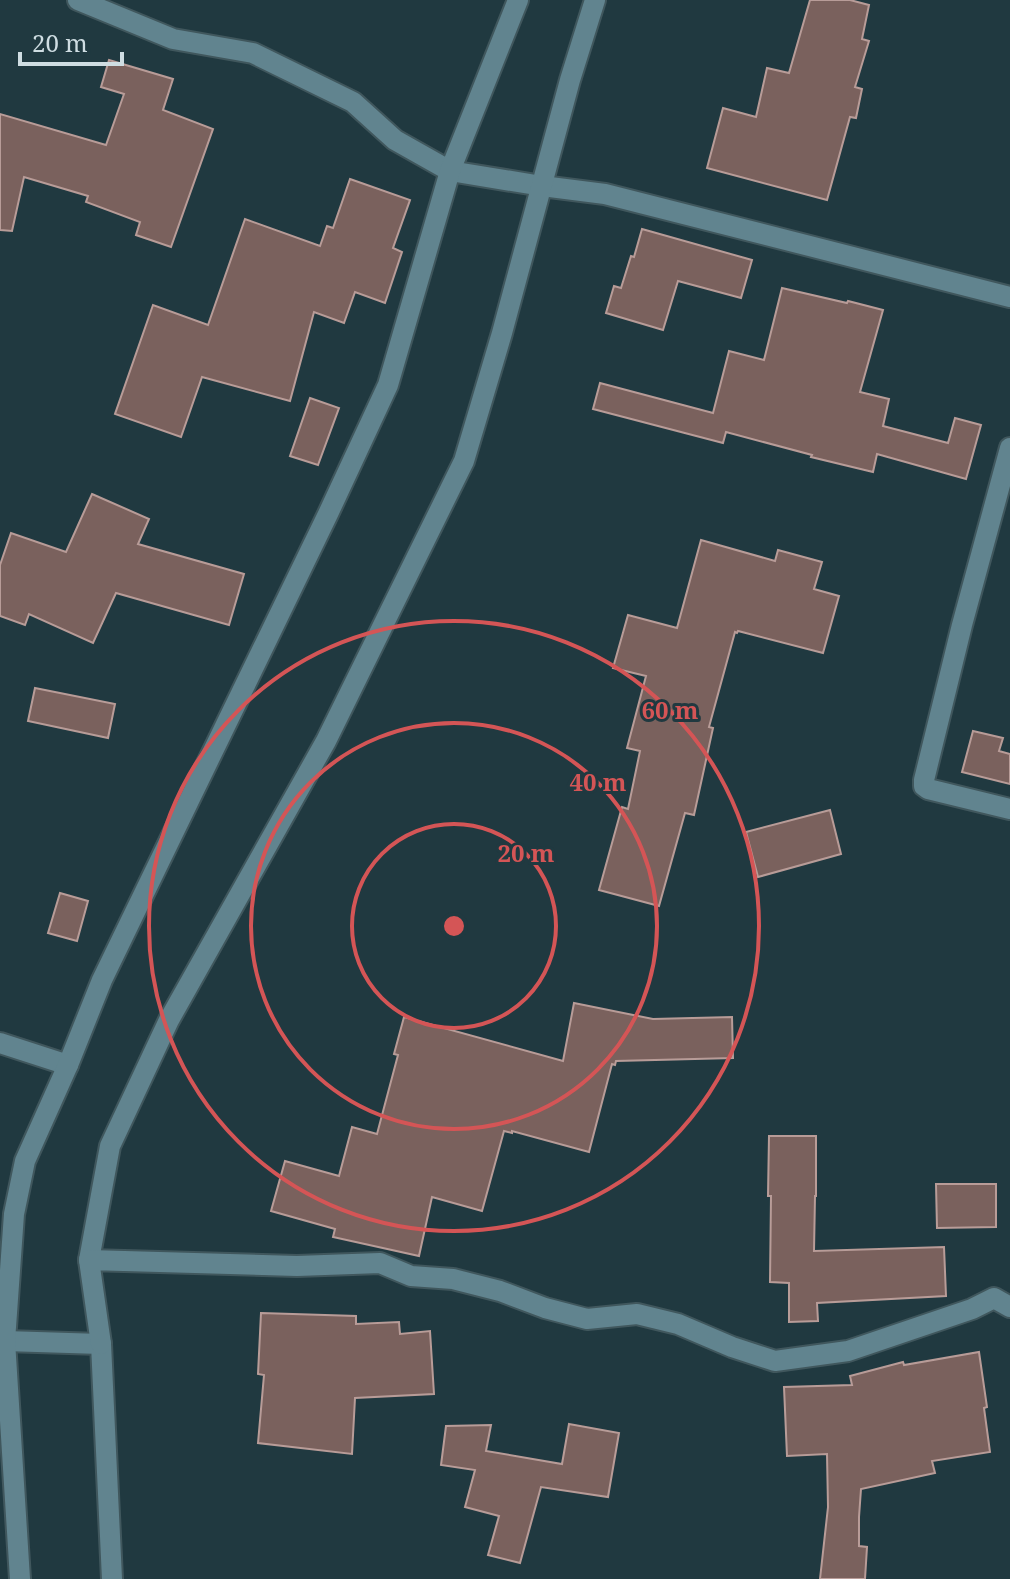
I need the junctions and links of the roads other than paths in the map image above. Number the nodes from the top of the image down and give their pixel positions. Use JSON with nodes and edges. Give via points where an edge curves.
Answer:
{"nodes":[{"id":1,"x":78,"y":0,"type":"edge"},
{"id":2,"x":518,"y":0,"type":"edge"},
{"id":3,"x":595,"y":0,"type":"edge"},
{"id":4,"x":450,"y":171,"type":"junction"},
{"id":5,"x":542,"y":186,"type":"junction"},
{"id":6,"x":1010,"y":297,"type":"edge"},
{"id":7,"x":1010,"y":448,"type":"edge"},
{"id":8,"x":1010,"y":809,"type":"edge"},
{"id":9,"x":0,"y":1043,"type":"edge"},
{"id":10,"x":68,"y":1065,"type":"junction"},
{"id":11,"x":89,"y":1260,"type":"junction"},
{"id":12,"x":1010,"y":1307,"type":"edge"},
{"id":13,"x":5,"y":1341,"type":"junction"},
{"id":14,"x":101,"y":1344,"type":"junction"},
{"id":15,"x":20,"y":1579,"type":"edge"},
{"id":16,"x":112,"y":1579,"type":"edge"}],
"edges":[{"from":1,"to":4,"type":"street","via":[[173,39],[253,53],[353,102],[395,140]]},
{"from":2,"to":4,"type":"street"},
{"from":3,"to":5,"type":"street"},
{"from":4,"to":5,"type":"street"},
{"from":4,"to":10,"type":"street","via":[[388,385],[102,980]]},
{"from":5,"to":6,"type":"street","via":[[605,194]]},
{"from":5,"to":11,"type":"street","via":[[464,461],[326,741],[169,1020],[110,1146]]},
{"from":7,"to":8,"type":"street","via":[[924,780],[928,789]]},
{"from":9,"to":10,"type":"street"},
{"from":10,"to":13,"type":"street","via":[[25,1161],[14,1214]]},
{"from":11,"to":12,"type":"street","via":[[380,1263],[411,1276],[453,1279],[587,1319],[637,1314],[678,1324],[775,1361],[848,1351],[994,1298]]},
{"from":11,"to":14,"type":"street"},
{"from":13,"to":14,"type":"street"},
{"from":13,"to":15,"type":"street"},
{"from":14,"to":16,"type":"street"}]}
